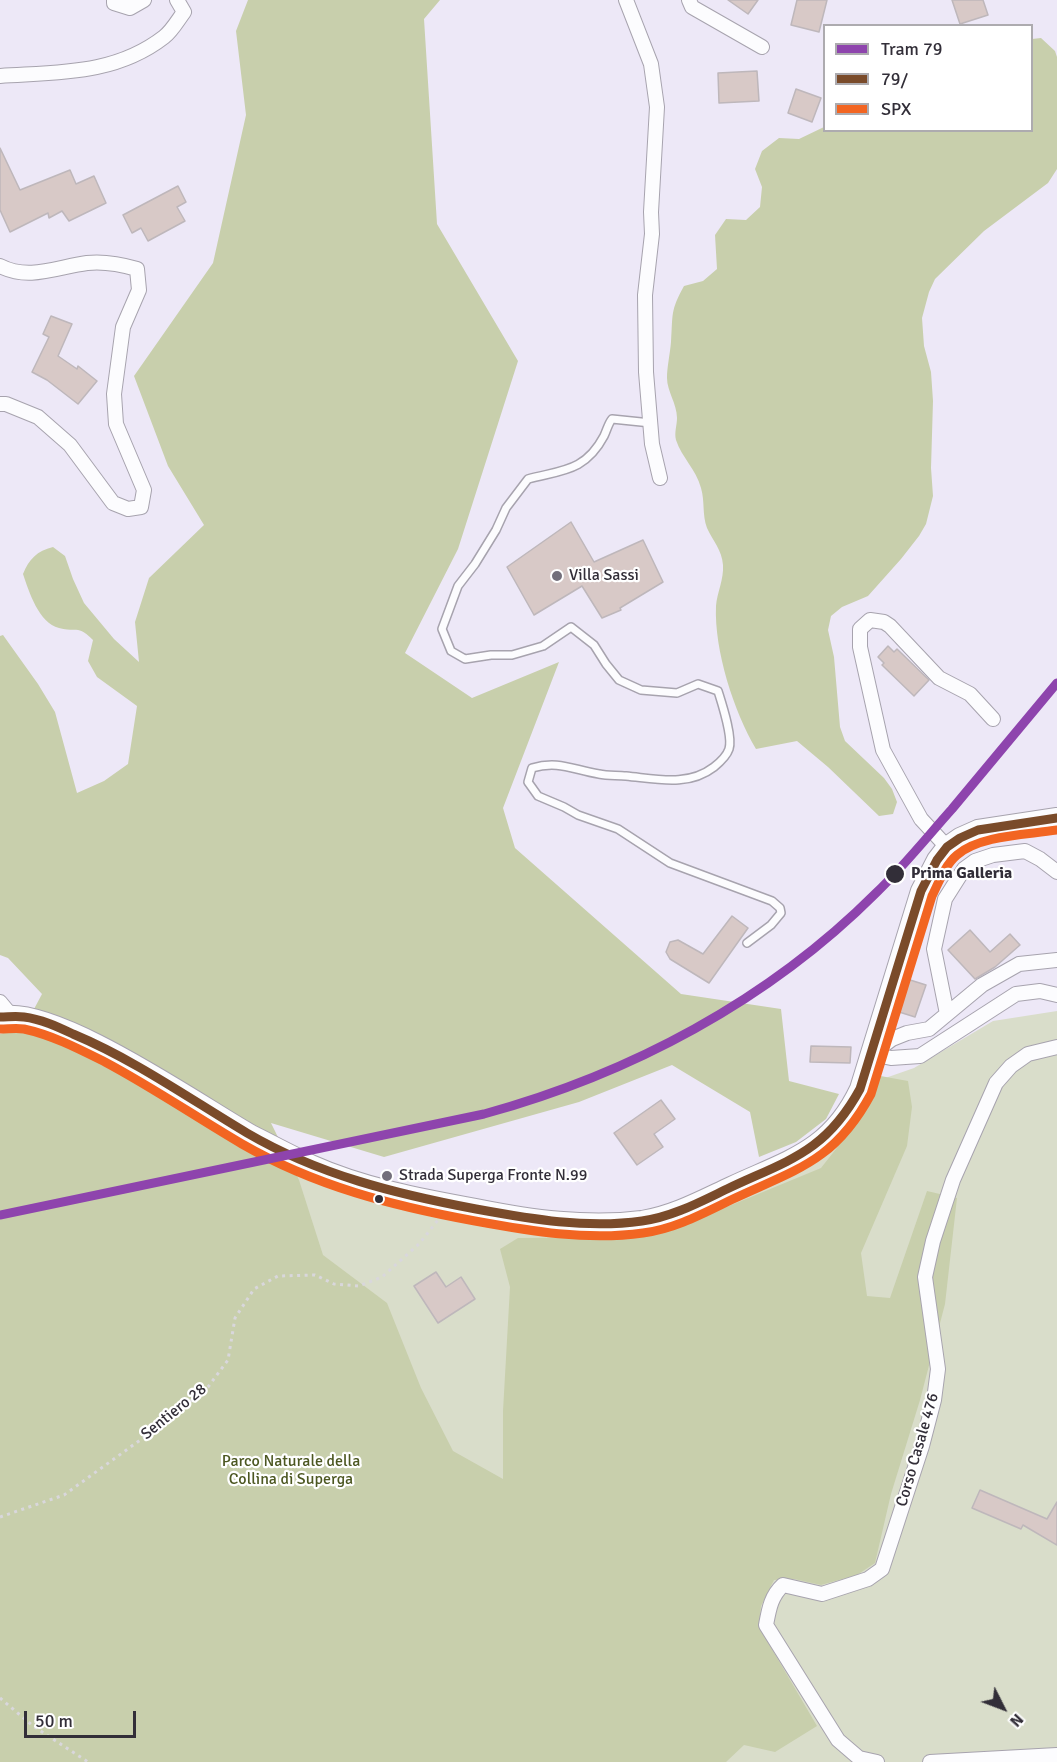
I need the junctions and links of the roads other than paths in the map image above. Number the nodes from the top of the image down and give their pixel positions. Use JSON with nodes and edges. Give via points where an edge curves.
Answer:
{"nodes":[{"id":1,"x":114,"y":0,"type":"edge"},
{"id":2,"x":144,"y":0,"type":"edge"},
{"id":3,"x":177,"y":0,"type":"edge"},
{"id":4,"x":626,"y":0,"type":"edge"},
{"id":5,"x":689,"y":0,"type":"edge"},
{"id":6,"x":762,"y":46,"type":"dead end"},
{"id":7,"x":0,"y":76,"type":"edge"},
{"id":8,"x":0,"y":266,"type":"edge"},
{"id":9,"x":0,"y":404,"type":"edge"},
{"id":10,"x":651,"y":423,"type":"junction"},
{"id":11,"x":660,"y":478,"type":"dead end"},
{"id":12,"x":993,"y":718,"type":"dead end"},
{"id":13,"x":1057,"y":818,"type":"edge"},
{"id":14,"x":947,"y":847,"type":"junction"},
{"id":15,"x":1057,"y":872,"type":"edge"},
{"id":16,"x":747,"y":943,"type":"dead end"},
{"id":17,"x":1057,"y":960,"type":"edge"},
{"id":18,"x":1057,"y":995,"type":"edge"},
{"id":19,"x":3,"y":1011,"type":"edge"},
{"id":20,"x":947,"y":1014,"type":"junction"},
{"id":21,"x":1057,"y":1047,"type":"edge"},
{"id":22,"x":872,"y":1054,"type":"junction"},
{"id":23,"x":1057,"y":1755,"type":"edge"},
{"id":24,"x":877,"y":1762,"type":"edge"},
{"id":25,"x":930,"y":1762,"type":"edge"}],
"edges":[{"from":1,"to":2,"type":"street","via":[[130,8]]},
{"from":3,"to":7,"type":"street","via":[[184,12],[165,36],[130,59],[93,69]]},
{"from":4,"to":10,"type":"street","via":[[651,63],[657,107],[652,234],[645,295]]},
{"from":5,"to":6,"type":"street","via":[[692,7]]},
{"from":8,"to":9,"type":"street","via":[[10,272],[41,273],[88,263],[118,263],[137,269],[139,290],[123,327],[114,394],[116,424],[144,490],[141,507],[128,509],[113,503],[70,445],[38,417]]},
{"from":10,"to":11,"type":"street"},
{"from":10,"to":16,"type":"lane","via":[[612,419],[604,436],[578,466],[528,479],[458,586],[442,628],[451,651],[465,659],[512,655],[543,646],[571,627],[594,645],[619,680],[640,690],[677,693],[698,684],[718,691],[729,749],[704,774],[678,781],[655,780],[547,764],[532,768],[528,782],[538,796],[618,829],[670,863],[772,901],[781,913]]},
{"from":12,"to":14,"type":"street","via":[[970,694],[939,678],[884,622],[870,620],[860,629],[860,647],[883,750],[921,819]]},
{"from":13,"to":14,"type":"street","via":[[978,830]]},
{"from":14,"to":22,"type":"street","via":[[921,891]]},
{"from":15,"to":20,"type":"street","via":[[1025,851],[993,855],[964,869],[945,899],[934,949]]},
{"from":17,"to":20,"type":"street","via":[[1019,964],[982,985]]},
{"from":18,"to":22,"type":"street","via":[[1040,991],[1016,994],[920,1056],[891,1058]]},
{"from":19,"to":22,"type":"street","via":[[52,1023],[94,1042],[251,1134],[312,1165],[358,1182],[524,1218],[609,1224],[659,1217],[689,1206],[817,1146],[837,1126],[855,1098]]},
{"from":20,"to":22,"type":"street","via":[[928,1029],[892,1039]]},
{"from":21,"to":24,"type":"street","name":"Corso Casale 476","via":[[1028,1054],[996,1083],[953,1180],[925,1277],[938,1369],[934,1400],[882,1569],[868,1580],[822,1594],[783,1585],[774,1593],[768,1610],[766,1625],[838,1740],[859,1758]]},
{"from":23,"to":25,"type":"street"}]}
